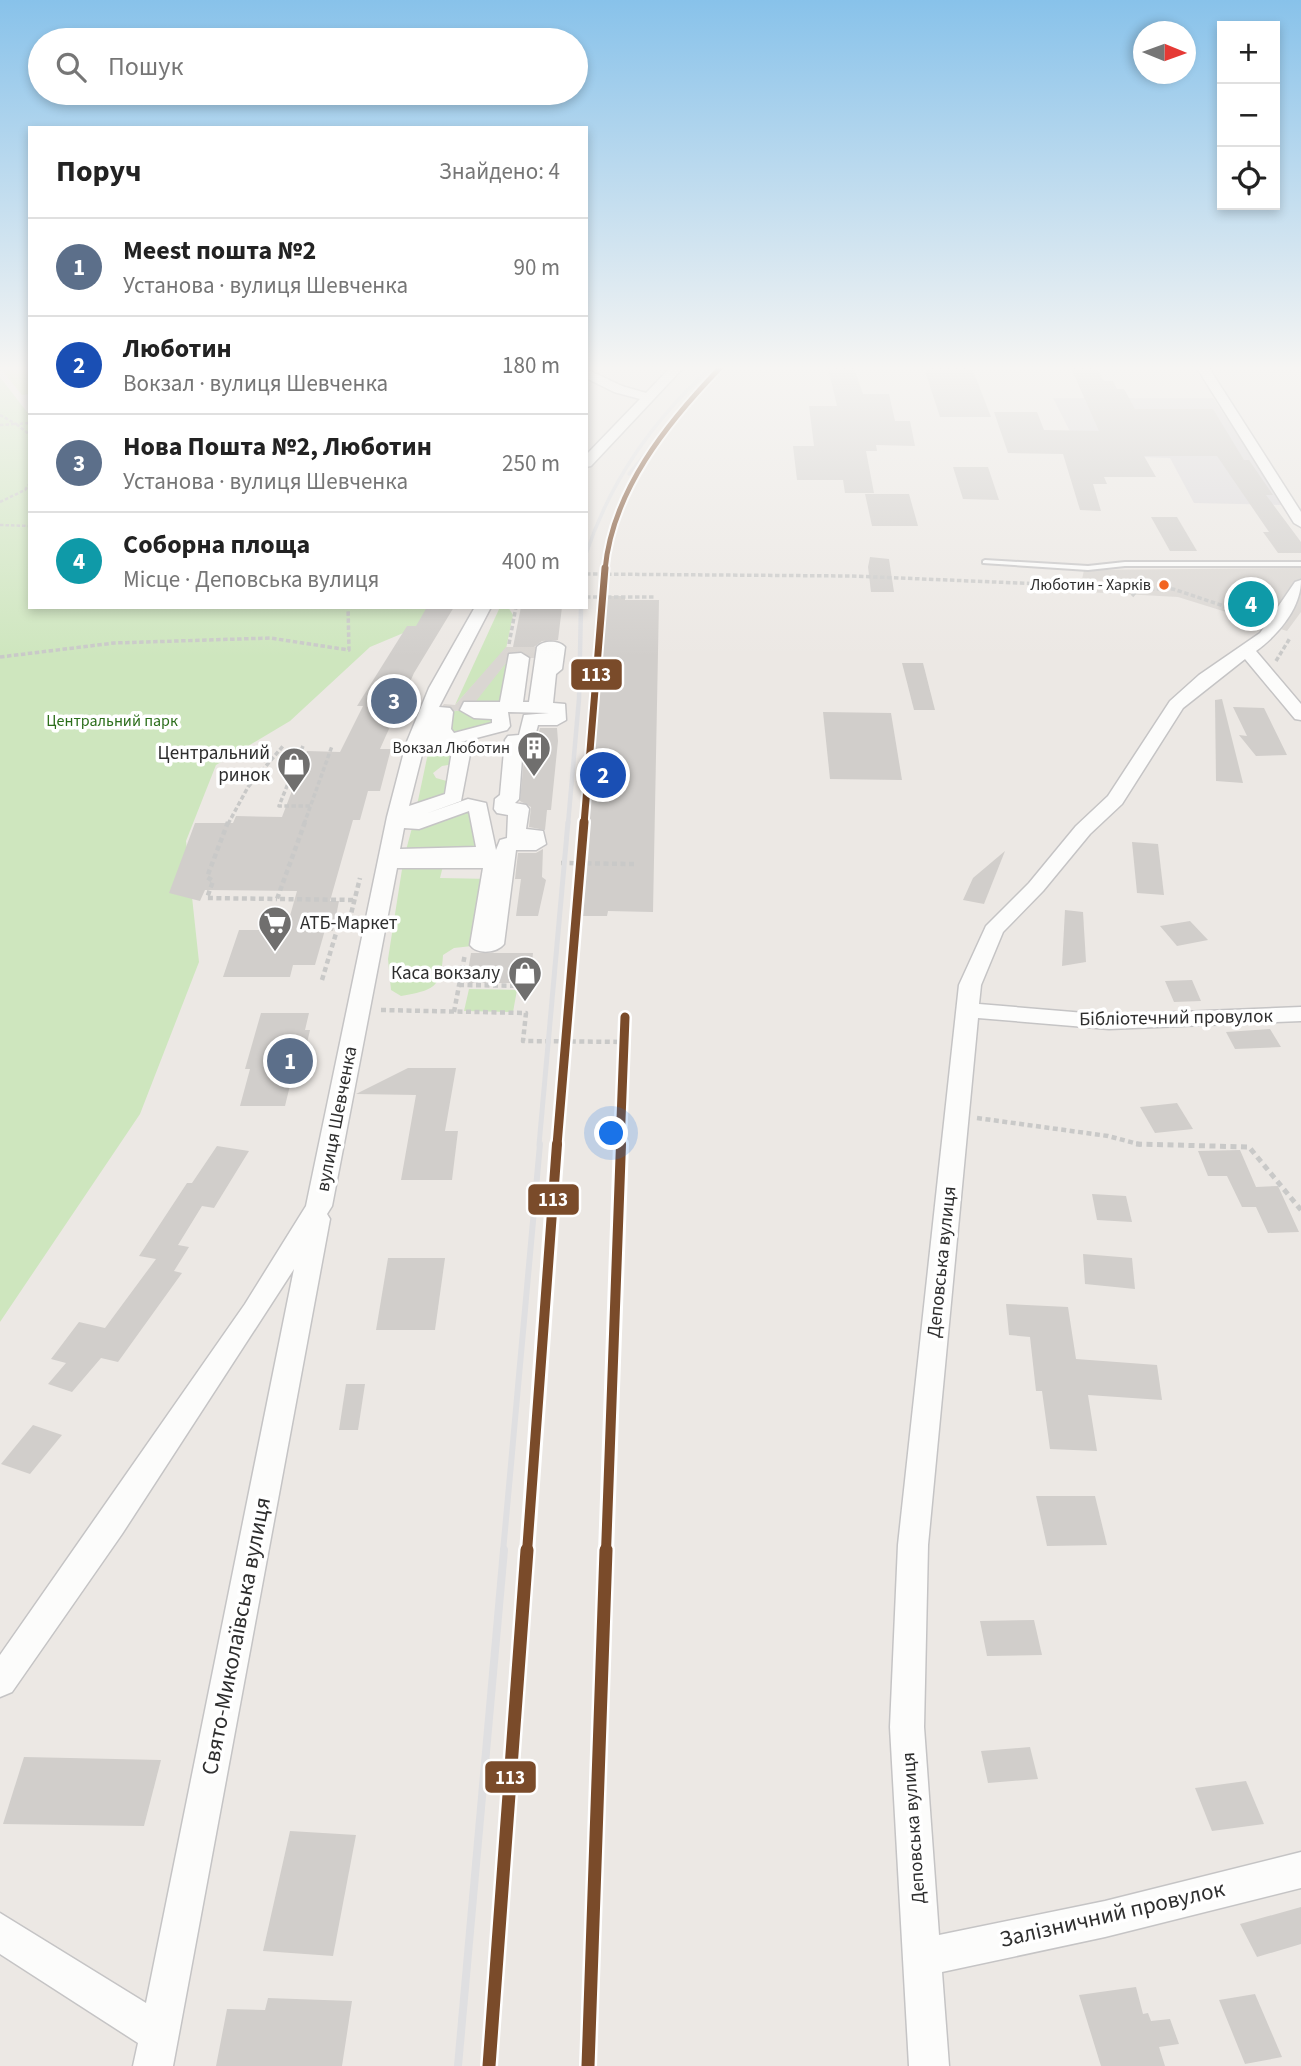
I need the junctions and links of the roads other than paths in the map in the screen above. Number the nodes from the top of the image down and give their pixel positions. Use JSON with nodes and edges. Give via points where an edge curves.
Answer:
{"nodes":[{"id":1,"x":1264,"y":464,"type":"edge"},
{"id":2,"x":1301,"y":523,"type":"edge"},
{"id":3,"x":985,"y":562,"type":"dead end"},
{"id":4,"x":1301,"y":564,"type":"edge"},
{"id":5,"x":1299,"y":590,"type":"edge"},
{"id":6,"x":482,"y":609,"type":"edge"},
{"id":7,"x":1247,"y":651,"type":"junction"},
{"id":8,"x":1301,"y":715,"type":"edge"},
{"id":9,"x":486,"y":944,"type":"joint"},
{"id":10,"x":968,"y":1010,"type":"junction"},
{"id":11,"x":1301,"y":1014,"type":"edge"},
{"id":12,"x":319,"y":1206,"type":"junction"},
{"id":13,"x":0,"y":1682,"type":"edge"},
{"id":14,"x":1301,"y":1870,"type":"edge"},
{"id":15,"x":0,"y":1931,"type":"edge"},
{"id":16,"x":923,"y":1956,"type":"junction"},
{"id":17,"x":156,"y":2050,"type":"edge"},
{"id":18,"x":929,"y":2066,"type":"edge"}],
"edges":[{"from":1,"to":2,"type":"street"},
{"from":3,"to":4,"type":"lane","via":[[1088,568]]},
{"from":5,"to":7,"type":"street","name":"Деповська вулиця","via":[[1266,636]]},
{"from":6,"to":12,"type":"street","name":"вулиця Шевченка","via":[[421,727],[397,817]]},
{"from":7,"to":8,"type":"street"},
{"from":7,"to":10,"type":"street","name":"Деповська вулиця","via":[[1176,705],[1115,800],[993,930],[970,985]]},
{"from":9,"to":9,"type":"street","via":[[493,944],[507,844],[536,844],[537,835],[515,835],[519,809],[504,809],[505,799],[509,799],[514,740],[527,740],[530,719],[557,720],[559,708],[544,708],[548,669],[554,669],[557,647],[545,647],[537,708],[514,707],[521,658],[515,658],[508,707],[470,706],[475,713],[500,714],[501,726],[450,739],[442,730],[444,712],[438,712],[431,738],[462,749],[454,797],[416,810],[412,825],[476,805],[488,849],[486,853],[405,854],[403,863],[494,862],[481,944]]},
{"from":10,"to":11,"type":"street","name":"Бібліотечний провулок","via":[[1110,1023]]},
{"from":10,"to":16,"type":"street","name":"Деповська вулиця","via":[[913,1545],[907,1727]]},
{"from":12,"to":13,"type":"street","name":"вулиця Шевченка","via":[[142,1480]]},
{"from":12,"to":17,"type":"street","name":"Свято-Миколаївська вулиця"},
{"from":14,"to":16,"type":"street","name":"Залізничний провулок","via":[[1105,1919]]},
{"from":15,"to":17,"type":"street"},
{"from":16,"to":18,"type":"street","name":"Деповська вулиця"}]}
